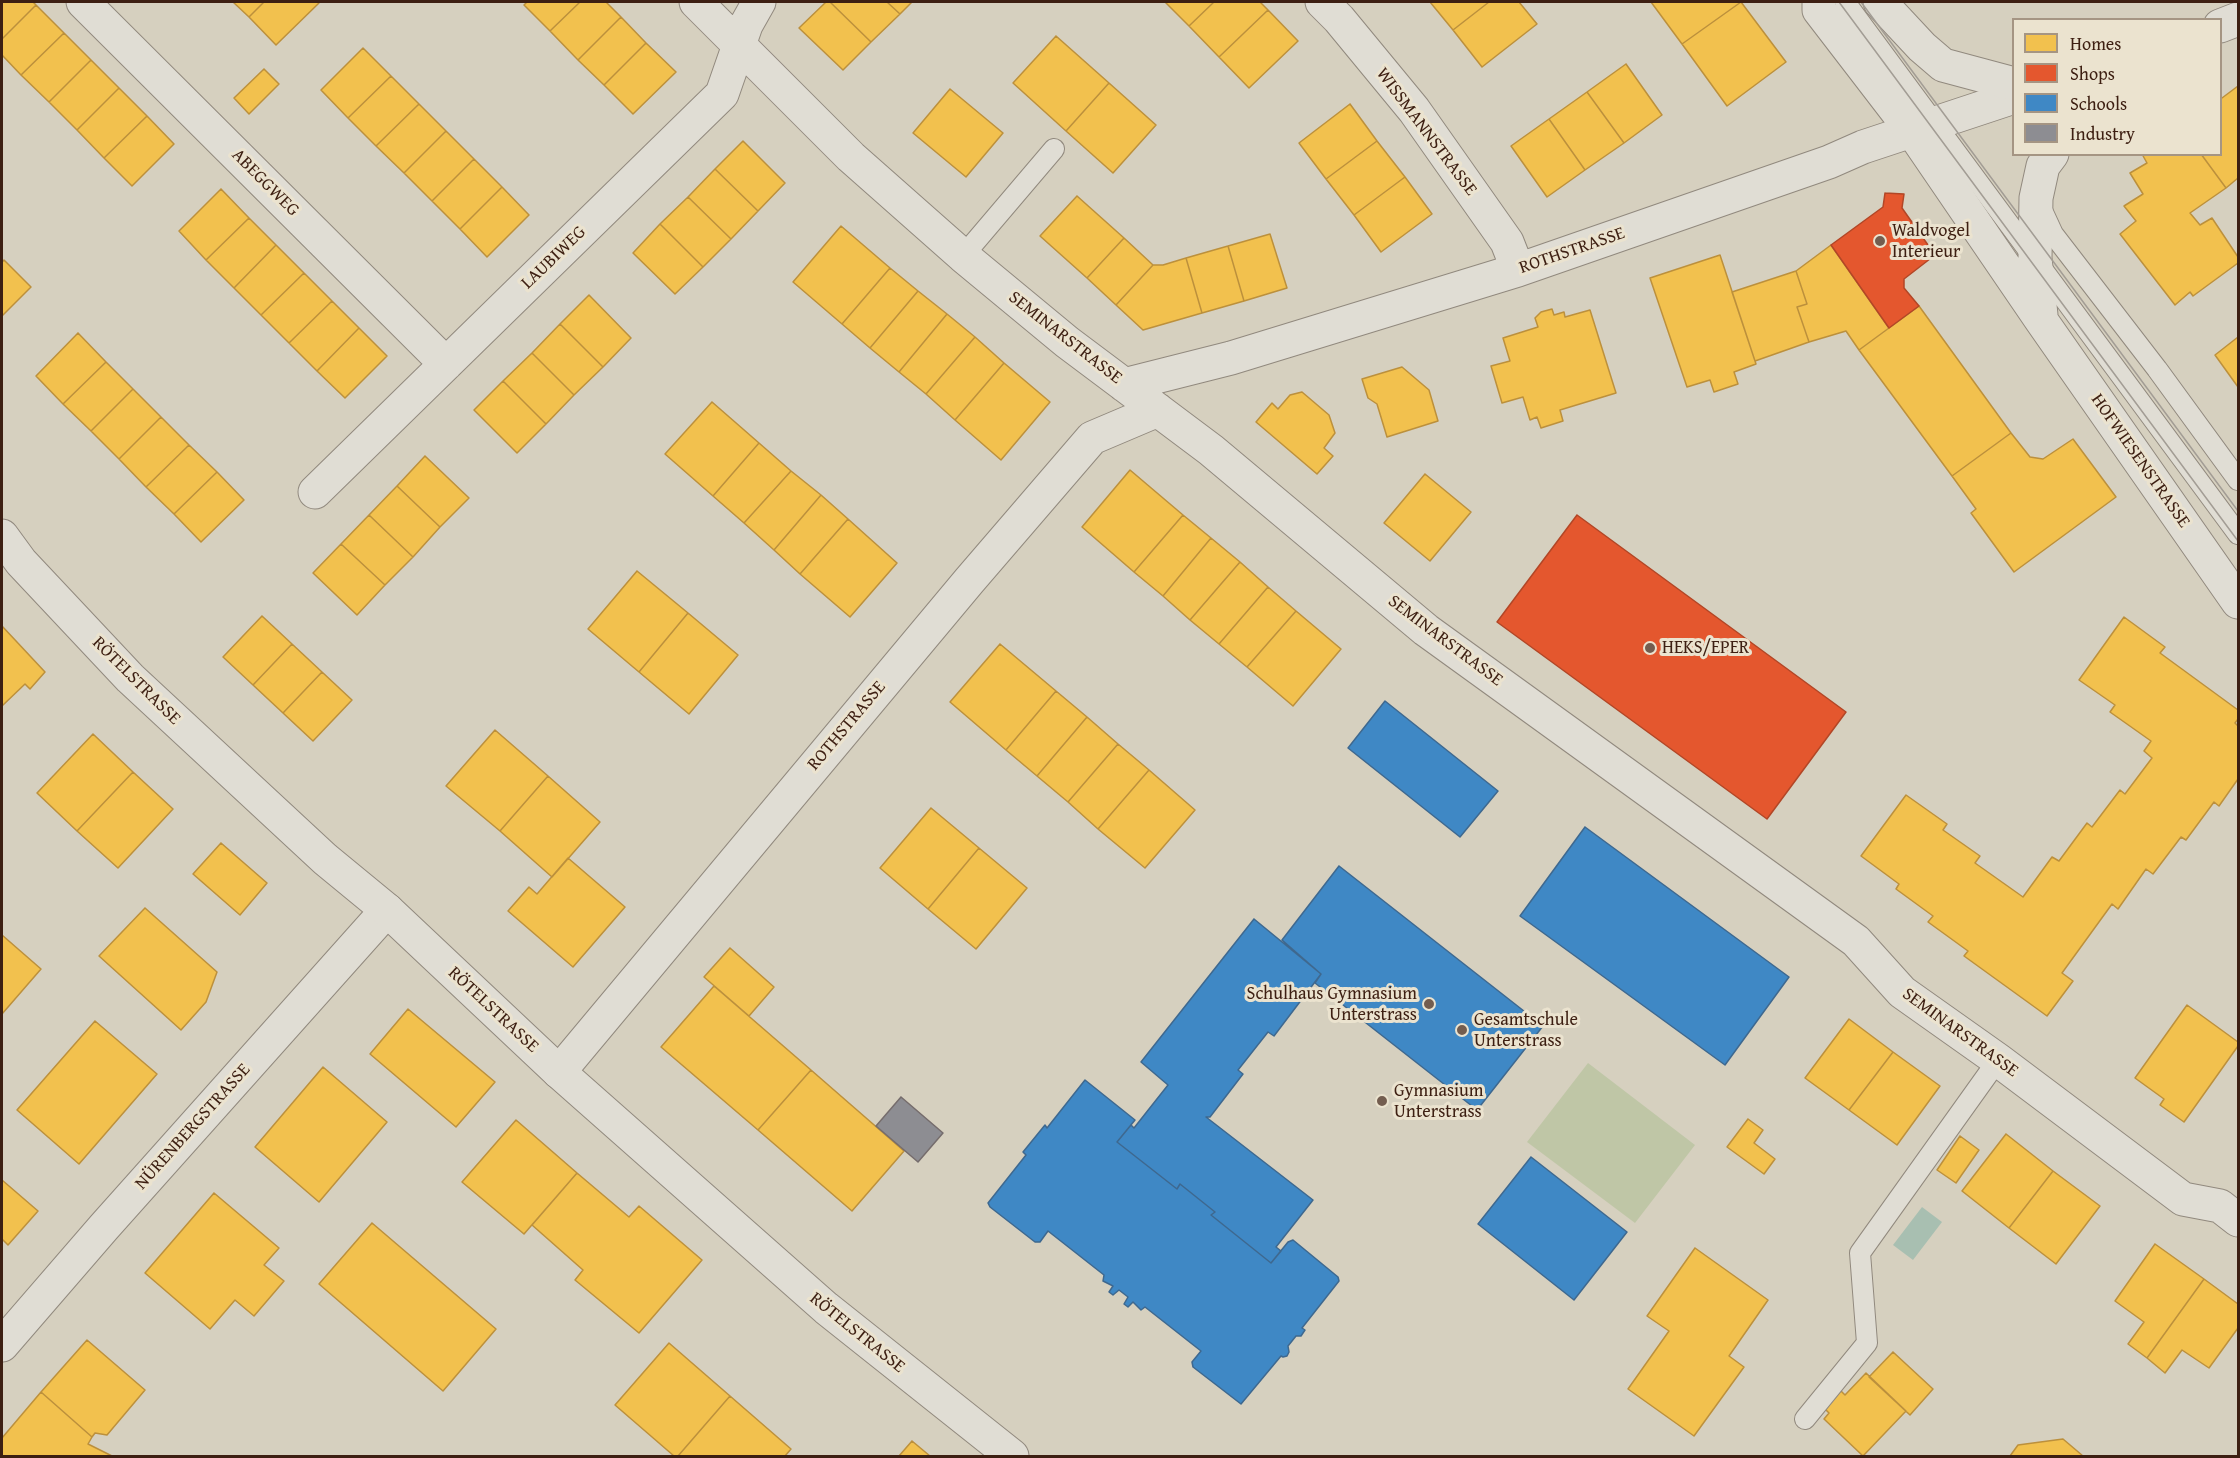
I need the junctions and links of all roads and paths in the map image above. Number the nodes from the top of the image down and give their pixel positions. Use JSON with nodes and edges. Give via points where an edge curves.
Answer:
{"nodes":[{"id":1,"x":83,"y":2,"type":"edge"},
{"id":2,"x":696,"y":2,"type":"edge"},
{"id":3,"x":759,"y":2,"type":"edge"},
{"id":4,"x":1322,"y":2,"type":"edge"},
{"id":5,"x":1819,"y":2,"type":"edge"},
{"id":6,"x":1845,"y":2,"type":"edge"},
{"id":7,"x":1880,"y":2,"type":"edge"},
{"id":8,"x":2238,"y":19,"type":"edge"},
{"id":9,"x":2222,"y":25,"type":"edge"},
{"id":10,"x":738,"y":45,"type":"junction"},
{"id":11,"x":2012,"y":84,"type":"edge"},
{"id":12,"x":2012,"y":97,"type":"edge"},
{"id":13,"x":1924,"y":127,"type":"junction"},
{"id":14,"x":1054,"y":150,"type":"dead end"},
{"id":15,"x":2050,"y":156,"type":"edge"},
{"id":16,"x":2036,"y":198,"type":"junction"},
{"id":17,"x":1985,"y":237,"type":"junction"},
{"id":18,"x":963,"y":255,"type":"junction"},
{"id":19,"x":2035,"y":258,"type":"junction"},
{"id":20,"x":1518,"y":270,"type":"junction"},
{"id":21,"x":2094,"y":287,"type":"junction"},
{"id":22,"x":2041,"y":320,"type":"junction"},
{"id":23,"x":446,"y":364,"type":"junction"},
{"id":24,"x":1124,"y":385,"type":"junction"},
{"id":25,"x":1158,"y":410,"type":"junction"},
{"id":26,"x":2238,"y":480,"type":"edge"},
{"id":27,"x":315,"y":492,"type":"dead end"},
{"id":28,"x":2238,"y":534,"type":"edge"},
{"id":29,"x":2,"y":536,"type":"edge"},
{"id":30,"x":2238,"y":602,"type":"edge"},
{"id":31,"x":387,"y":910,"type":"junction"},
{"id":32,"x":1998,"y":1060,"type":"junction"},
{"id":33,"x":559,"y":1072,"type":"junction"},
{"id":34,"x":2238,"y":1220,"type":"edge"},
{"id":35,"x":2,"y":1345,"type":"edge"},
{"id":36,"x":1805,"y":1419,"type":"dead end"},
{"id":37,"x":1012,"y":1456,"type":"edge"}],
"edges":[{"from":1,"to":23,"type":"street","name":"ABEGGWEG"},
{"from":2,"to":10,"type":"street","name":"SEMINARSTRASSE"},
{"from":3,"to":10,"type":"street","name":"LAUBIWEG"},
{"from":4,"to":20,"type":"street","name":"WISSMANNSTRASSE","via":[[1414,110],[1507,242]]},
{"from":5,"to":13,"type":"street","name":"HOFWIESENSTRASSE","via":[[1820,10]]},
{"from":6,"to":13,"type":"lane","name":"HOFWIESENSTRASSE"},
{"from":7,"to":11,"type":"street","via":[[1943,65]]},
{"from":8,"to":9,"type":"street"},
{"from":10,"to":18,"type":"street","name":"SEMINARSTRASSE","via":[[851,157]]},
{"from":10,"to":23,"type":"street","name":"LAUBIWEG","via":[[722,94]]},
{"from":12,"to":13,"type":"street","name":"ROTHSTRASSE"},
{"from":13,"to":17,"type":"street","name":"HOFWIESENSTRASSE"},
{"from":13,"to":19,"type":"lane","name":"HOFWIESENSTRASSE","via":[[1973,177]]},
{"from":13,"to":20,"type":"street","name":"ROTHSTRASSE"},
{"from":14,"to":18,"type":"lane"},
{"from":15,"to":16,"type":"street","via":[[2043,166]]},
{"from":16,"to":19,"type":"street","name":"HOFWIESENSTRASSE"},
{"from":16,"to":21,"type":"lane","name":"HOFWIESENSTRASSE","via":[[2053,234]]},
{"from":17,"to":19,"type":"lane","name":"HOFWIESENSTRASSE"},
{"from":17,"to":22,"type":"street","name":"HOFWIESENSTRASSE"},
{"from":18,"to":24,"type":"street","name":"SEMINARSTRASSE"},
{"from":19,"to":21,"type":"lane","name":"HOFWIESENSTRASSE"},
{"from":19,"to":22,"type":"street","name":"HOFWIESENSTRASSE"},
{"from":19,"to":28,"type":"lane","name":"HOFWIESENSTRASSE"},
{"from":20,"to":24,"type":"street","name":"ROTHSTRASSE","via":[[1231,358]]},
{"from":21,"to":26,"type":"lane","name":"HOFWIESENSTRASSE"},
{"from":22,"to":30,"type":"street","name":"HOFWIESENSTRASSE"},
{"from":23,"to":27,"type":"street","name":"LAUBIWEG"},
{"from":24,"to":25,"type":"street","name":"SEMINARSTRASSE"},
{"from":25,"to":32,"type":"street","name":"SEMINARSTRASSE","via":[[1426,630],[1856,941],[1902,992]]},
{"from":25,"to":33,"type":"street","name":"ROTHSTRASSE","via":[[1092,438]]},
{"from":29,"to":31,"type":"street","name":"RÖTELSTRASSE","via":[[21,562],[130,678],[325,859]]},
{"from":31,"to":33,"type":"street","name":"RÖTELSTRASSE"},
{"from":31,"to":35,"type":"street","name":"NÜRENBERGSTRASSE"},
{"from":32,"to":34,"type":"street","name":"SEMINARSTRASSE","via":[[2183,1199],[2220,1206]]},
{"from":32,"to":36,"type":"lane","via":[[1860,1253],[1867,1343]]},
{"from":33,"to":37,"type":"street","name":"RÖTELSTRASSE","via":[[826,1308]]}]}
